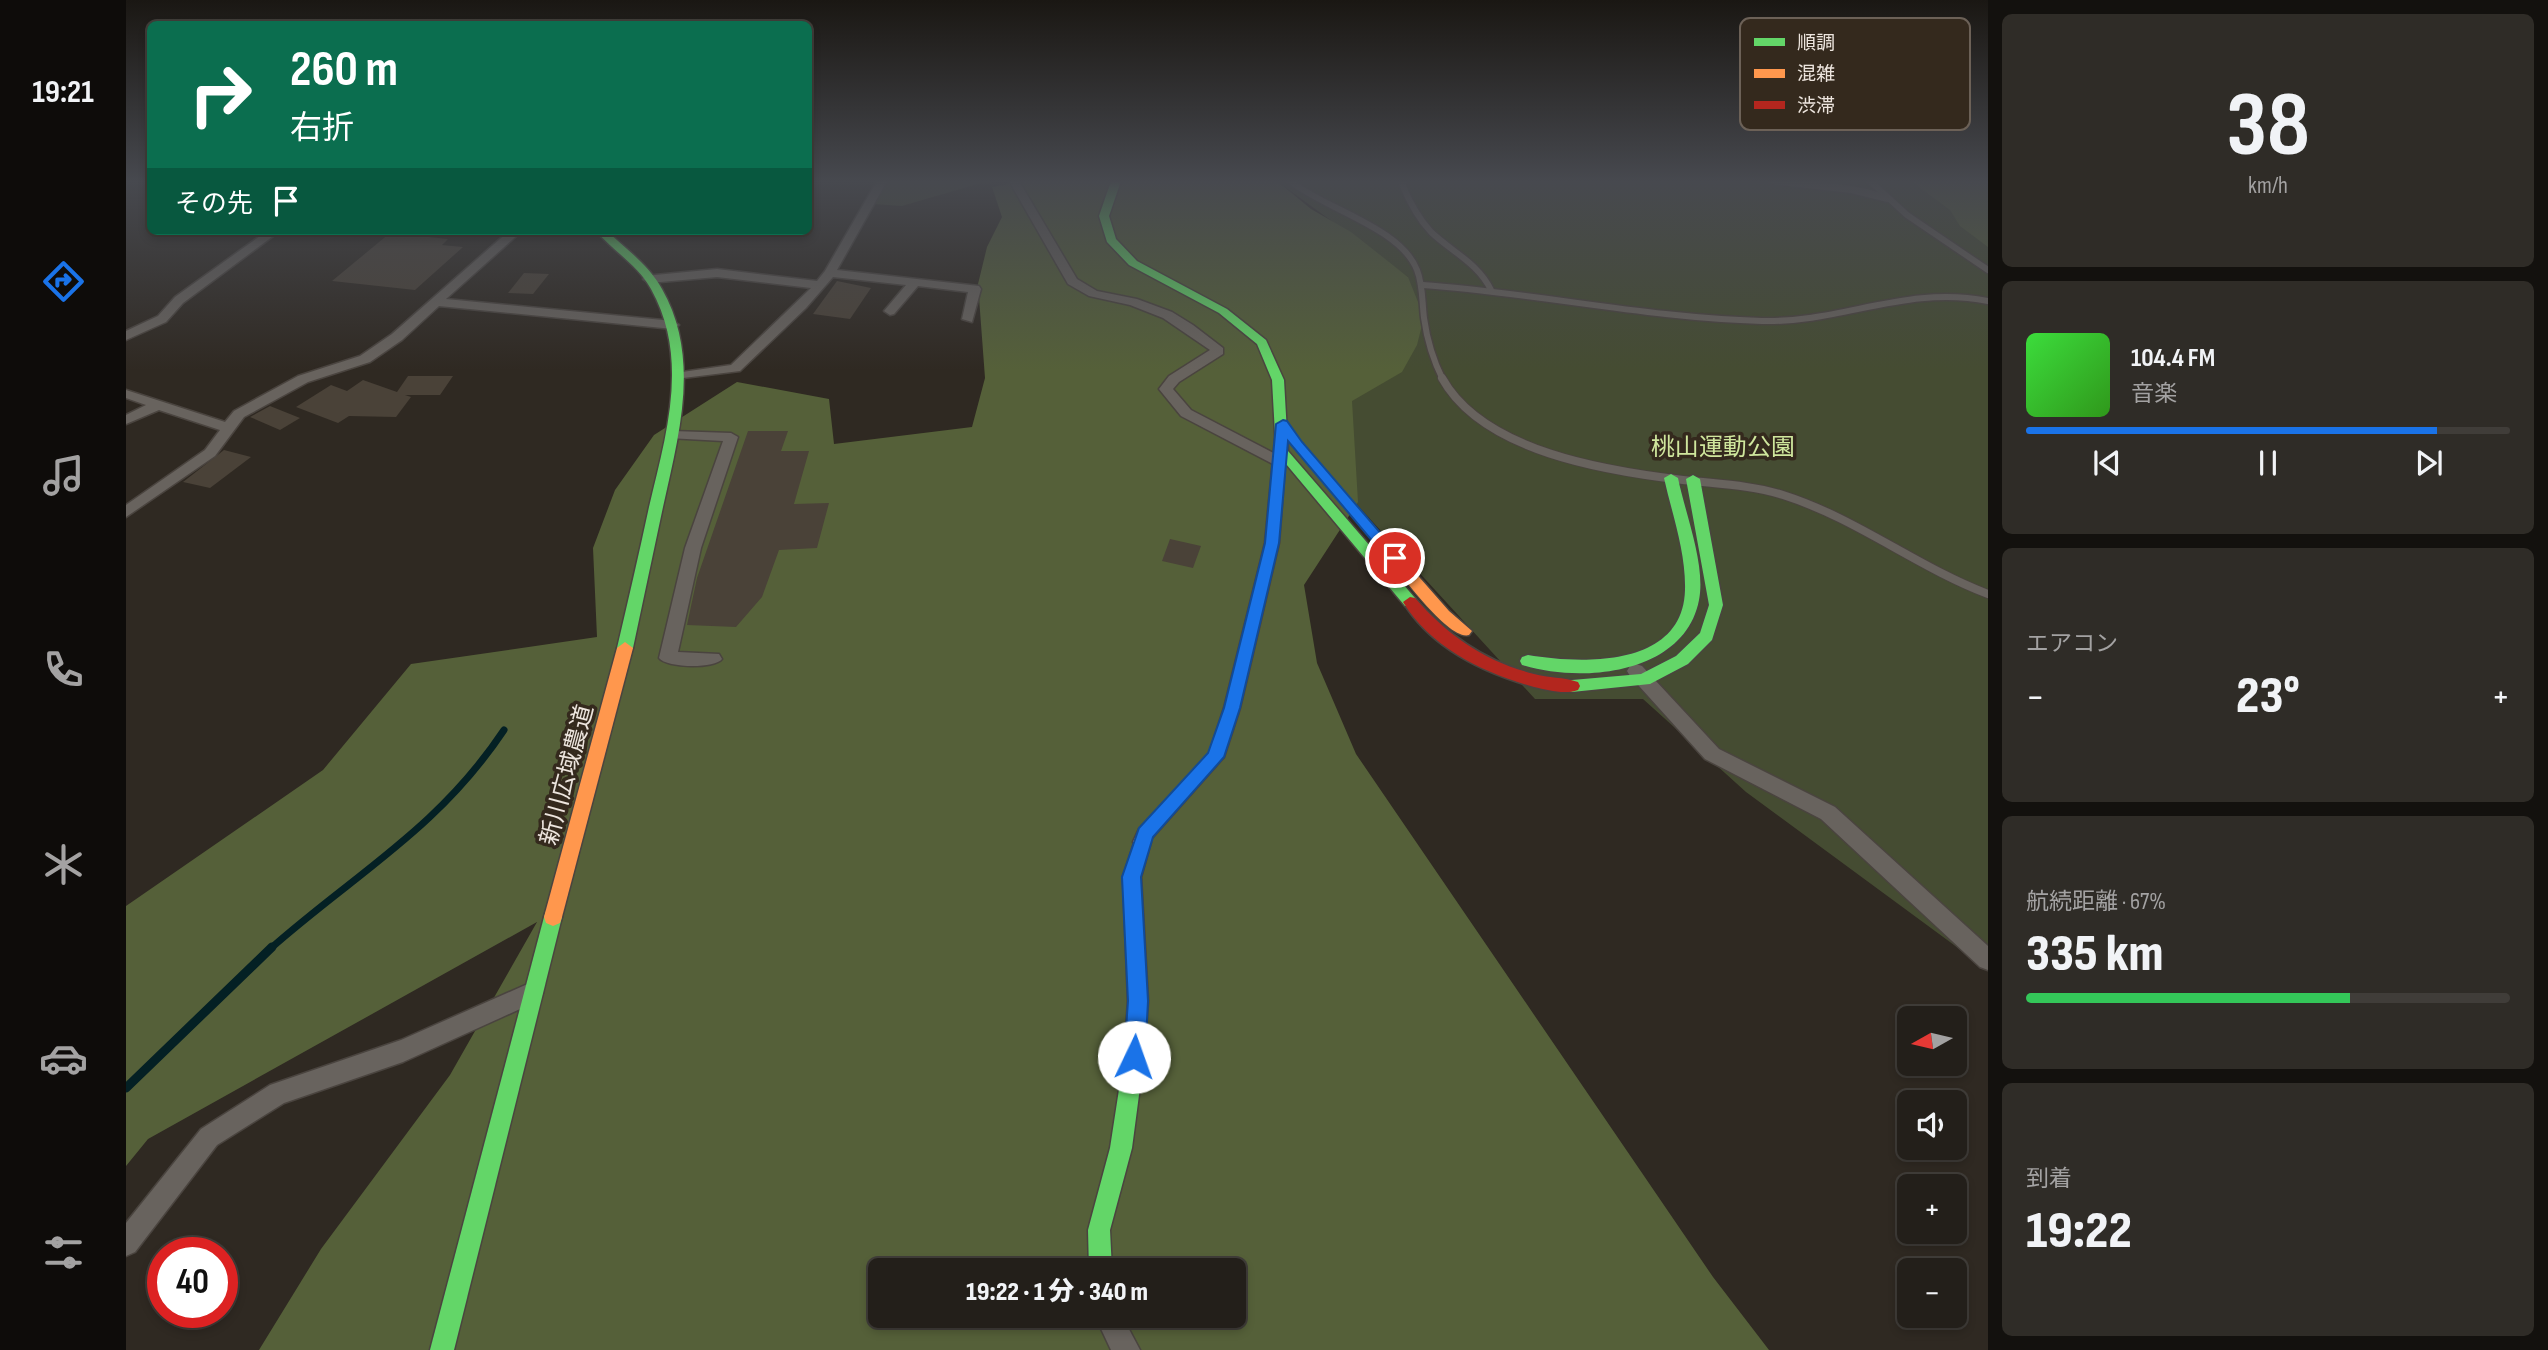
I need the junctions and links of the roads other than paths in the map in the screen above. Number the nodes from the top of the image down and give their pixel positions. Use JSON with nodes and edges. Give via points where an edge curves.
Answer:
{"nodes":[{"id":1,"x":256,"y":244,"type":"edge"},
{"id":2,"x":501,"y":244,"type":"edge"},
{"id":3,"x":614,"y":244,"type":"edge"},
{"id":4,"x":847,"y":244,"type":"edge"},
{"id":5,"x":1051,"y":244,"type":"edge"},
{"id":6,"x":1115,"y":244,"type":"edge"},
{"id":7,"x":1396,"y":244,"type":"edge"},
{"id":8,"x":1446,"y":244,"type":"edge"},
{"id":9,"x":1951,"y":244,"type":"edge"},
{"id":10,"x":1988,"y":270,"type":"edge"},
{"id":11,"x":830,"y":274,"type":"junction"},
{"id":12,"x":649,"y":279,"type":"junction"},
{"id":13,"x":915,"y":282,"type":"junction"},
{"id":14,"x":820,"y":285,"type":"junction"},
{"id":15,"x":1423,"y":285,"type":"junction"},
{"id":16,"x":1491,"y":290,"type":"junction"},
{"id":17,"x":1988,"y":301,"type":"edge"},
{"id":18,"x":436,"y":302,"type":"junction"},
{"id":19,"x":890,"y":311,"type":"dead end"},
{"id":20,"x":968,"y":319,"type":"dead end"},
{"id":21,"x":673,"y":325,"type":"junction"},
{"id":22,"x":126,"y":336,"type":"edge"},
{"id":23,"x":680,"y":376,"type":"junction"},
{"id":24,"x":126,"y":394,"type":"edge"},
{"id":25,"x":158,"y":405,"type":"junction"},
{"id":26,"x":126,"y":420,"type":"edge"},
{"id":27,"x":1283,"y":424,"type":"junction"},
{"id":28,"x":228,"y":428,"type":"junction"},
{"id":29,"x":673,"y":435,"type":"junction"},
{"id":30,"x":1278,"y":461,"type":"junction"},
{"id":31,"x":1671,"y":478,"type":"junction"},
{"id":32,"x":1693,"y":479,"type":"junction"},
{"id":33,"x":126,"y":512,"type":"edge"},
{"id":34,"x":1988,"y":594,"type":"edge"},
{"id":35,"x":1475,"y":639,"type":"dead end"},
{"id":36,"x":1513,"y":656,"type":"dead end"},
{"id":37,"x":713,"y":659,"type":"dead end"},
{"id":38,"x":1629,"y":663,"type":"junction"},
{"id":39,"x":1644,"y":680,"type":"junction"},
{"id":40,"x":1988,"y":960,"type":"edge"},
{"id":41,"x":532,"y":993,"type":"junction"},
{"id":42,"x":126,"y":1243,"type":"edge"},
{"id":43,"x":1100,"y":1258,"type":"edge"},
{"id":44,"x":1114,"y":1328,"type":"edge"},
{"id":45,"x":442,"y":1350,"type":"edge"},
{"id":46,"x":1126,"y":1350,"type":"edge"}],
"edges":[{"from":1,"to":22,"type":"street","via":[[179,300],[162,318]]},
{"from":2,"to":18,"type":"street"},
{"from":3,"to":12,"type":"street","name":"新川広域農道"},
{"from":4,"to":11,"type":"street"},
{"from":5,"to":30,"type":"street","via":[[1072,281],[1085,292],[1170,315],[1218,351],[1174,379],[1166,390],[1186,413]]},
{"from":6,"to":27,"type":"street","via":[[1133,263],[1223,311],[1262,342],[1278,380]]},
{"from":7,"to":15,"type":"lane","via":[[1409,254]]},
{"from":8,"to":16,"type":"lane","via":[[1484,273]]},
{"from":9,"to":10,"type":"lane"},
{"from":11,"to":13,"type":"street"},
{"from":11,"to":14,"type":"street"},
{"from":12,"to":14,"type":"street","via":[[717,273]]},
{"from":12,"to":21,"type":"street","name":"新川広域農道"},
{"from":13,"to":19,"type":"street"},
{"from":13,"to":20,"type":"street","via":[[975,289]]},
{"from":14,"to":23,"type":"street","via":[[735,368]]},
{"from":15,"to":16,"type":"lane"},
{"from":15,"to":31,"type":"lane","via":[[1434,363],[1443,385],[1472,415],[1537,450]]},
{"from":16,"to":17,"type":"lane","via":[[1687,316],[1764,321],[1827,317],[1916,296],[1959,295]]},
{"from":18,"to":21,"type":"street"},
{"from":18,"to":28,"type":"street","via":[[365,359],[303,379],[239,414]]},
{"from":21,"to":23,"type":"street","name":"新川広域農道"},
{"from":23,"to":29,"type":"street","name":"新川広域農道"},
{"from":24,"to":25,"type":"street"},
{"from":25,"to":26,"type":"street"},
{"from":25,"to":28,"type":"street"},
{"from":27,"to":30,"type":"street"},
{"from":27,"to":35,"type":"street","via":[[1444,615]]},
{"from":27,"to":39,"type":"street","via":[[1282,452],[1427,622],[1463,651],[1559,687]]},
{"from":28,"to":33,"type":"street","via":[[210,453]]},
{"from":29,"to":37,"type":"street","via":[[731,438],[693,548],[668,658]]},
{"from":29,"to":41,"type":"street","name":"新川広域農道","via":[[634,613]]},
{"from":30,"to":43,"type":"street","via":[[1272,543],[1216,757],[1145,834],[1132,877],[1138,1001],[1134,1057],[1121,1148],[1099,1230]]},
{"from":31,"to":32,"type":"lane"},
{"from":31,"to":38,"type":"street","via":[[1693,599],[1685,625],[1662,646]]},
{"from":32,"to":34,"type":"lane","via":[[1786,495],[1951,582]]},
{"from":32,"to":39,"type":"street","via":[[1716,605],[1707,636],[1682,660]]},
{"from":36,"to":38,"type":"street","via":[[1556,669]]},
{"from":38,"to":39,"type":"street"},
{"from":39,"to":40,"type":"street","via":[[1712,754],[1828,813]]},
{"from":41,"to":42,"type":"street","via":[[403,1051],[278,1093],[209,1137]]},
{"from":41,"to":45,"type":"street","name":"新川広域農道"},
{"from":44,"to":46,"type":"street"}]}
